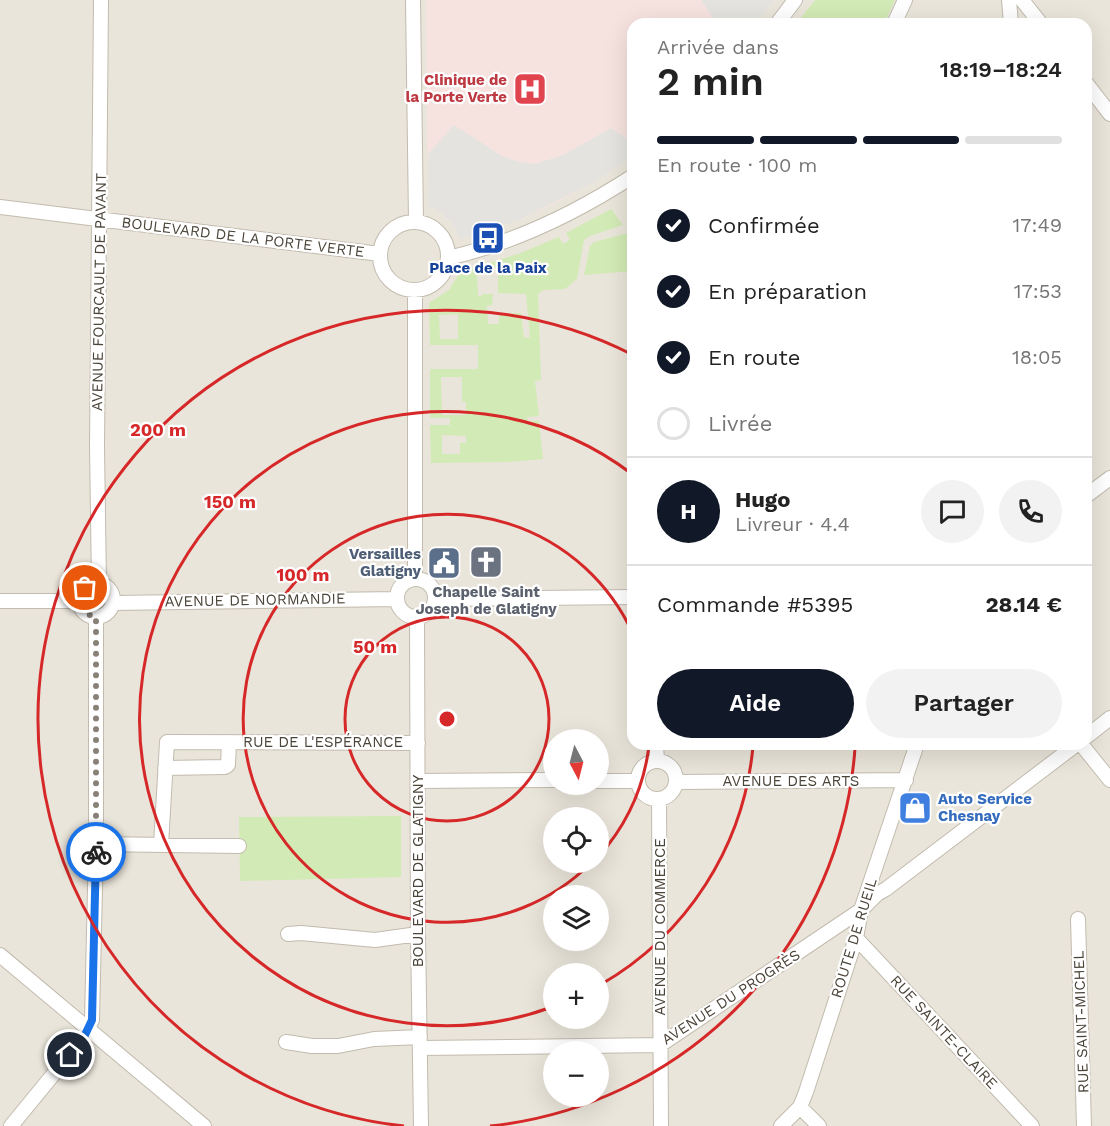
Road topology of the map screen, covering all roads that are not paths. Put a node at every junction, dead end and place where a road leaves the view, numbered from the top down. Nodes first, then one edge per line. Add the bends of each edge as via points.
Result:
1 (102, 0) edge
2 (413, 0) edge
3 (795, 0) edge
4 (905, 0) edge
5 (1009, 0) edge
6 (1022, 0) edge
7 (782, 18) edge
8 (897, 18) edge
9 (1010, 18) edge
10 (1036, 18) edge
11 (1092, 91) edge
12 (1110, 114) edge
13 (627, 180) edge
14 (0, 207) edge
15 (100, 220) junction
16 (416, 222) junction
17 (380, 254) junction
18 (448, 258) junction
19 (414, 290) junction
20 (1110, 478) edge
21 (1092, 492) edge
22 (415, 579) junction
23 (99, 584) junction
24 (627, 597) edge
25 (397, 599) junction
26 (435, 599) junction
27 (0, 601) edge
28 (79, 601) junction
29 (113, 603) junction
30 (417, 616) junction
31 (96, 617) junction
32 (1110, 718) edge
33 (1092, 732) edge
34 (229, 742) junction
35 (418, 742) junction
36 (656, 750) edge
37 (915, 750) edge
38 (1071, 750) edge
39 (1084, 750) edge
40 (657, 761) junction
41 (165, 768) junction
42 (543, 780) edge
43 (906, 780) junction
44 (1110, 780) edge
45 (418, 781) junction
46 (609, 781) edge
47 (638, 781) junction
48 (677, 782) junction
49 (659, 800) junction
50 (96, 844) junction
51 (161, 846) junction
52 (239, 846) dead end
53 (1078, 919) dead end
54 (857, 923) junction
55 (418, 933) junction
56 (288, 934) dead end
57 (0, 955) edge
58 (88, 1030) junction
59 (286, 1042) dead end
60 (420, 1043) junction
61 (660, 1045) junction
62 (800, 1107) junction
63 (11, 1126) edge
64 (204, 1126) edge
65 (421, 1126) edge
66 (661, 1126) edge
67 (781, 1126) edge
68 (819, 1126) edge
69 (1032, 1126) edge
70 (1084, 1126) edge

1 - 15 street, AVENUE FOURCAULT DE PAVANT
2 - 16 street
3 - 7 street
4 - 8 street
5 - 9 street
6 - 10 street
11 - 12 street
13 - 18 street via 536,228 493,246
14 - 15 street, BOULEVARD DE LA PORTE VERTE
15 - 17 street, BOULEVARD DE LA PORTE VERTE
15 - 23 street, AVENUE FOURCAULT DE PAVANT
16 - 17 street via 395,228 387,235
16 - 18 street via 435,229 447,247
17 - 19 street via 387,277 399,287
18 - 19 street via 440,278 429,287
19 - 22 street
20 - 21 street
22 - 25 street via 400,587
22 - 26 street via 422,579 431,587
23 - 28 street via 85,588
23 - 29 street via 108,588
24 - 26 street
25 - 29 street, AVENUE DE NORMANDIE
25 - 30 street via 405,614
26 - 30 street via 427,613
27 - 28 street
28 - 31 street via 82,610
29 - 31 street via 107,613
30 - 35 street, BOULEVARD DE GLATIGNY
31 - 50 street
32 - 33 street
34 - 35 street, RUE DE L'ESPÉRANCE
34 - 41 street, RUE DE L'ESPÉRANCE via 225,767
34 - 41 street, RUE DE L'ESPÉRANCE via 166,742
35 - 45 street, BOULEVARD DE GLATIGNY
36 - 40 street
37 - 43 street, ROUTE DE RUEIL
38 - 54 street, AVENUE DU PROGRÈS via 877,894
39 - 44 street
40 - 47 street via 641,769
40 - 48 street via 673,769
41 - 51 street, RUE DE L'ESPÉRANCE
42 - 45 street
43 - 48 street, AVENUE DES ARTS
43 - 54 street, ROUTE DE RUEIL
45 - 55 street, BOULEVARD DE GLATIGNY
46 - 47 street
47 - 49 street via 642,793
48 - 49 street via 673,792
49 - 61 street, AVENUE DU COMMERCE
50 - 51 street
50 - 58 street via 92,1009
51 - 52 street
53 - 70 street, RUE SAINT-MICHEL
54 - 61 street, AVENUE DU PROGRÈS
54 - 62 street, ROUTE DE RUEIL
54 - 69 street, RUE SAINTE-CLAIRE
55 - 56 street via 375,940
55 - 60 street, BOULEVARD DE GLATIGNY
57 - 58 street
58 - 63 street
58 - 64 street
59 - 60 street, AVENUE DU PROGRÈS via 312,1046 374,1039
60 - 61 street, AVENUE DU PROGRÈS
60 - 65 street, BOULEVARD DE GLATIGNY
61 - 66 street, AVENUE DU COMMERCE
62 - 67 street, ROUTE DE RUEIL
62 - 68 street

